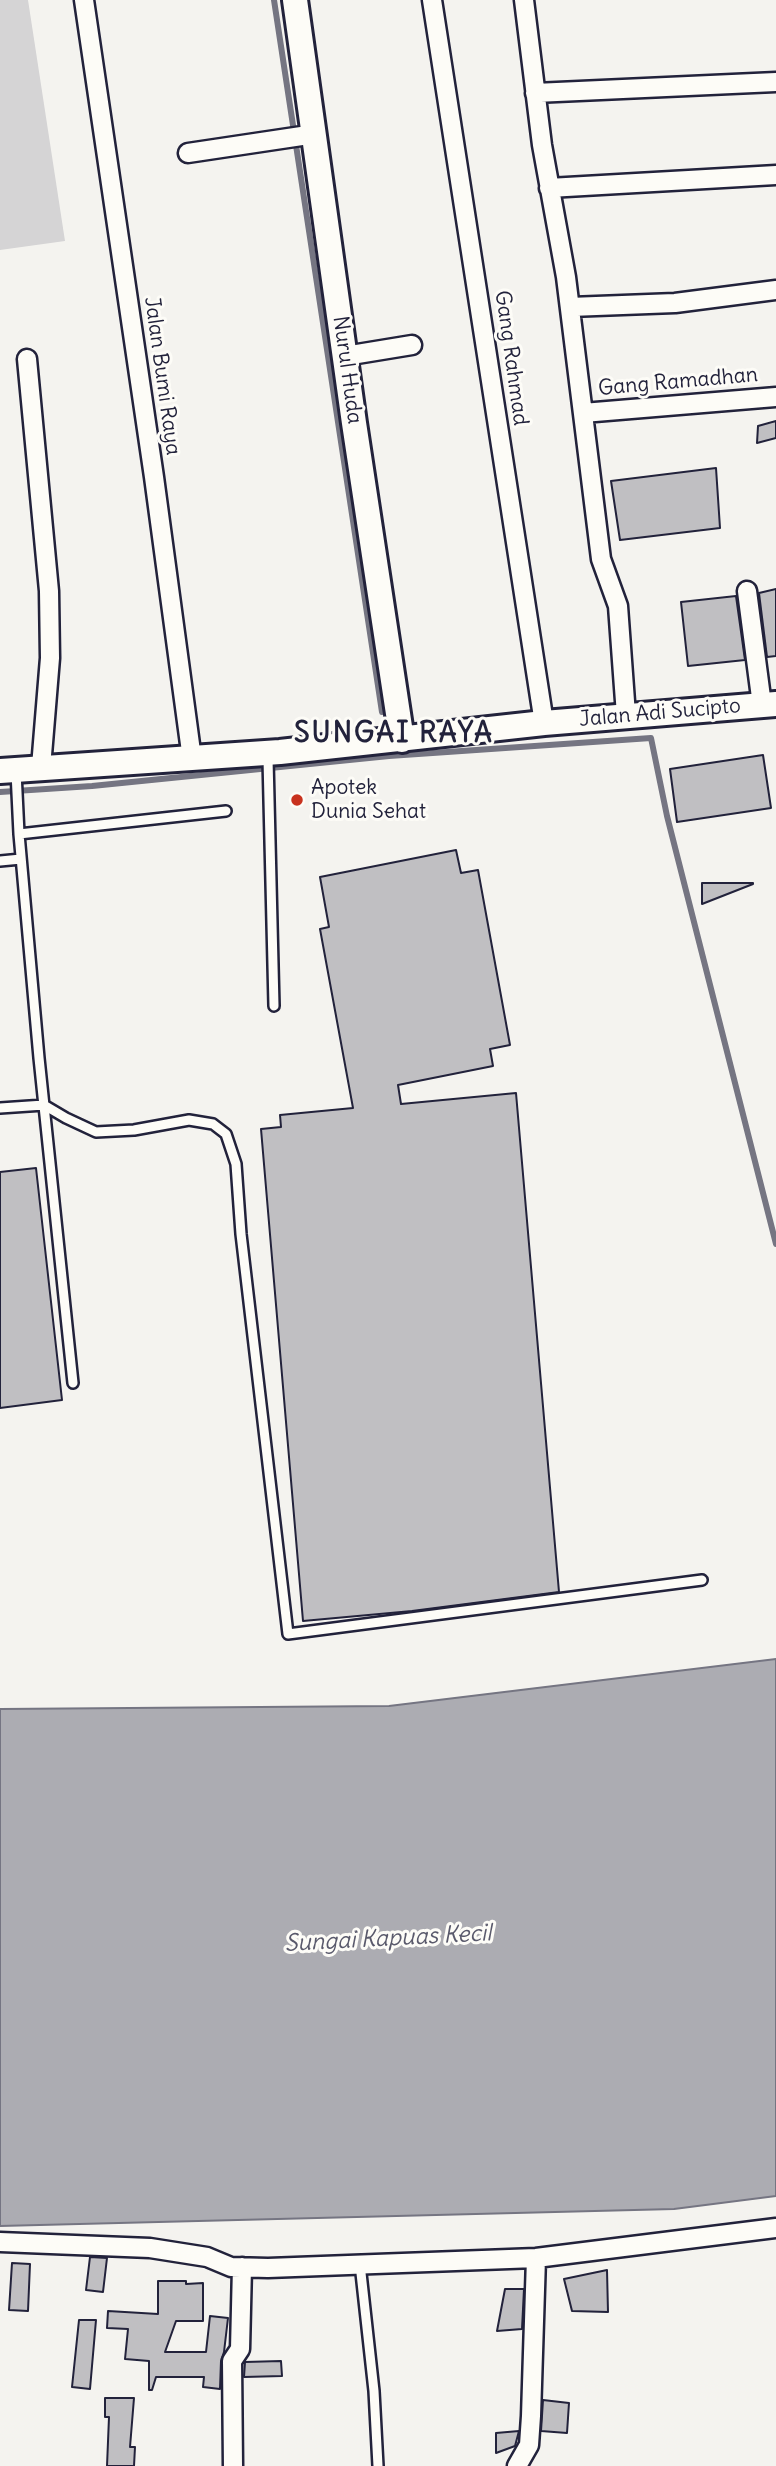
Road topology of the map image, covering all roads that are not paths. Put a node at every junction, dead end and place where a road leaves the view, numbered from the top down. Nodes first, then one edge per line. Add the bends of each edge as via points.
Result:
1 (84, 0) edge
2 (295, 0) edge
3 (432, 0) edge
4 (524, 0) edge
5 (776, 82) edge
6 (535, 93) junction
7 (314, 134) junction
8 (188, 153) dead end
9 (776, 175) edge
10 (549, 188) junction
11 (776, 290) edge
12 (570, 307) junction
13 (412, 345) dead end
14 (345, 356) junction
15 (27, 359) dead end
16 (776, 397) edge
17 (583, 413) junction
18 (747, 591) dead end
19 (769, 704) edge
20 (626, 715) junction
21 (544, 723) junction
22 (402, 740) junction
23 (192, 759) junction
24 (268, 759) dead end
25 (41, 767) junction
26 (11, 774) edge
27 (226, 811) dead end
28 (19, 834) junction
29 (21, 859) junction
30 (0, 861) edge
31 (274, 1006) dead end
32 (44, 1105) junction
33 (0, 1108) edge
34 (73, 1383) dead end
35 (702, 1580) dead end
36 (776, 2228) edge
37 (0, 2242) edge
38 (536, 2258) junction
39 (360, 2264) junction
40 (242, 2267) junction
41 (233, 2466) edge
42 (378, 2466) edge
43 (517, 2466) edge

1 - 23 street, Jalan Bumi Raya
2 - 7 main road, Nurul Huda
3 - 21 street, Gang Rahmad
4 - 6 street
5 - 6 street
6 - 10 street
7 - 8 street
7 - 14 main road, Nurul Huda
9 - 10 street
10 - 12 street
11 - 12 street via 675,303
12 - 17 street
13 - 14 street
14 - 22 main road, Nurul Huda
15 - 25 street via 49,591 50,659
16 - 17 street, Gang Ramadhan
17 - 20 street via 601,559 618,606
18 - 19 street
19 - 20 main road, Jalan Adi Sucipto
20 - 21 main road, Jalan Adi Sucipto
21 - 22 main road, Jalan Adi Sucipto
22 - 23 main road, Jalan Adi Sucipto
23 - 25 main road, Jalan Adi Sucipto
24 - 31 lane
25 - 26 main road, Jalan Adi Sucipto
26 - 28 lane via 18,799
27 - 28 lane
28 - 29 lane
29 - 30 lane
29 - 32 lane
32 - 33 lane
32 - 34 lane
32 - 35 lane via 96,1132 189,1120 213,1124 226,1134 236,1164 288,1634
36 - 38 street
37 - 40 street via 150,2248
38 - 39 street
38 - 43 street via 529,2445
39 - 40 street
39 - 42 lane
40 - 41 street via 240,2349 232,2361

